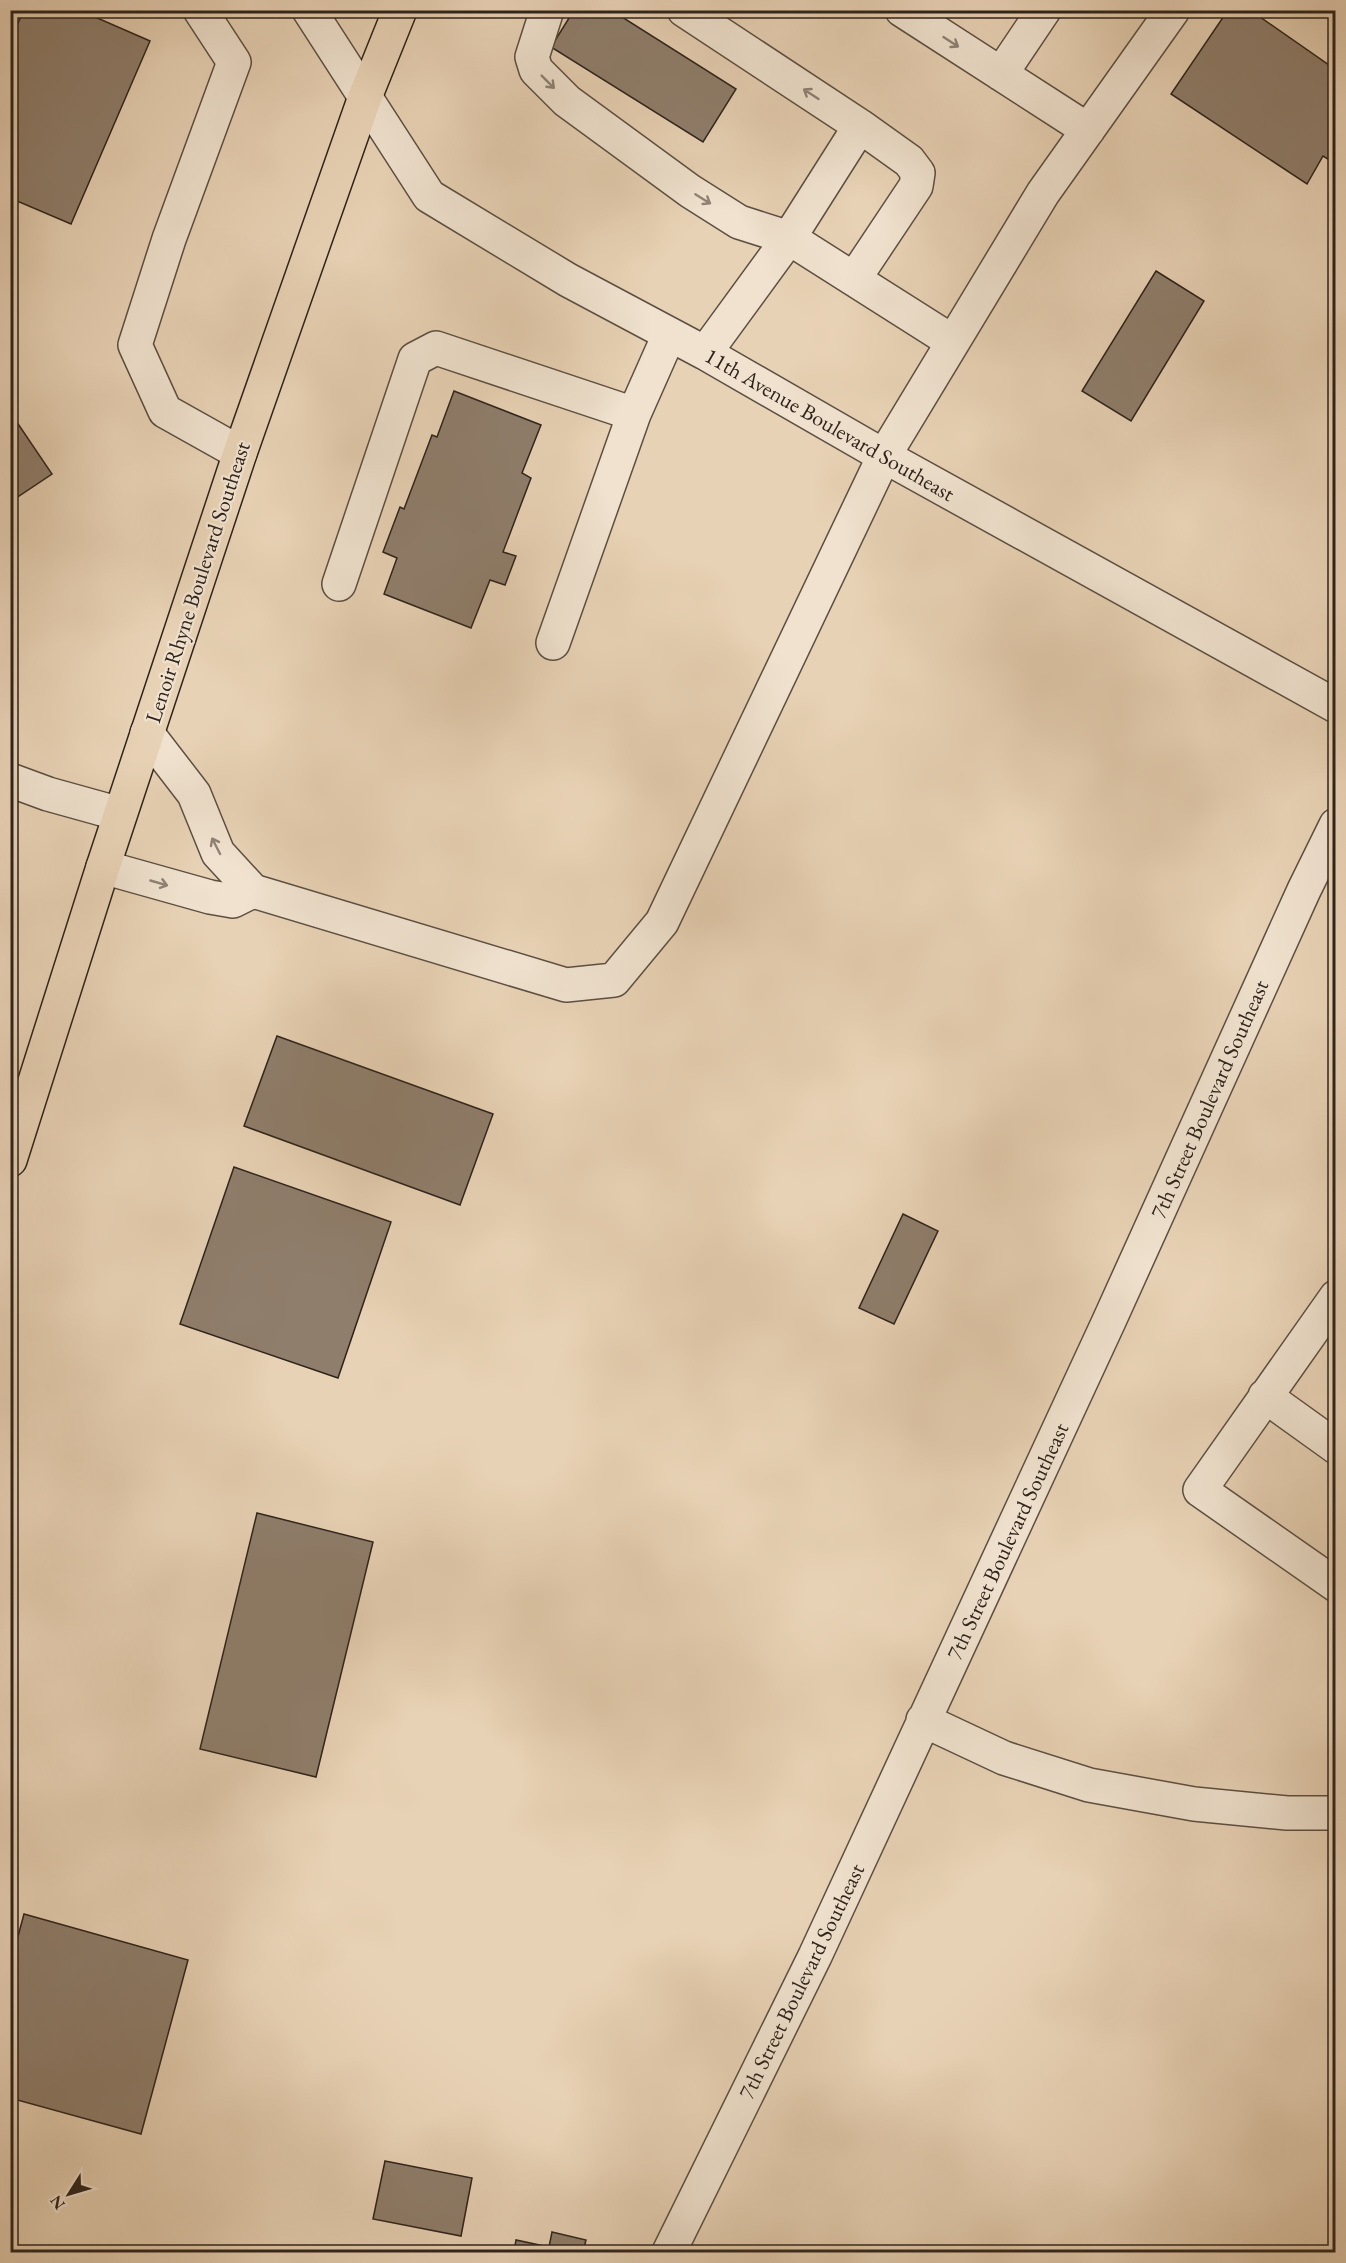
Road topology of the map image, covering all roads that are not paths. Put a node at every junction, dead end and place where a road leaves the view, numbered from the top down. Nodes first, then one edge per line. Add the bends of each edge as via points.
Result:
1 (200, 10) edge
2 (309, 10) edge
3 (400, 10) edge
4 (547, 10) edge
5 (684, 10) edge
6 (902, 10) edge
7 (1173, 10) edge
8 (1042, 11) edge
9 (1001, 74) junction
10 (365, 97) junction
11 (860, 126) junction
12 (1088, 130) junction
13 (789, 238) junction
14 (855, 279) junction
15 (669, 335) junction
16 (953, 342) junction
17 (705, 353) junction
18 (634, 414) junction
19 (240, 453) junction
20 (884, 456) junction
21 (339, 584) dead end
22 (554, 643) dead end
23 (1335, 706) edge
24 (147, 733) junction
25 (10, 780) edge
26 (120, 814) junction
27 (1335, 825) edge
28 (103, 867) junction
29 (253, 891) junction
30 (10, 1160) edge
31 (1335, 1297) edge
32 (1265, 1396) junction
33 (1335, 1447) edge
34 (1335, 1585) edge
35 (923, 1720) junction
36 (1335, 1813) edge
37 (669, 2253) edge

1 - 19 street via 234,62 135,345 165,411
2 - 10 street, 11th Avenue Boulevard Southeast
3 - 10 main road, Lenoir Rhyne Boulevard Southeast
4 -> 13 street via 532,57 536,70 567,101 690,192 739,222
11 -> 5 street
6 -> 9 street
7 - 12 street
8 - 9 street
9 - 12 street
10 - 15 street, 11th Avenue Boulevard Southeast via 429,196 568,280
10 - 19 main road, Lenoir Rhyne Boulevard Southeast
11 - 13 street
11 - 14 street via 909,161 918,173 916,186
12 - 16 street via 1043,193
13 - 14 street
13 - 17 street
14 - 16 street
15 - 17 street, 11th Avenue Boulevard Southeast
15 - 18 street
16 - 20 street
17 - 20 street, 11th Avenue Boulevard Southeast
18 - 21 street via 436,348 415,359
18 - 22 street
19 - 24 main road, Lenoir Rhyne Boulevard Southeast
20 - 23 street, 11th Avenue Boulevard Southeast
20 - 29 street via 662,922 614,980 566,985
24 - 26 main road, Lenoir Rhyne Boulevard Southeast
29 -> 24 street via 218,853 194,794
25 - 26 street
26 - 28 main road, Lenoir Rhyne Boulevard Southeast
27 - 35 street, 7th Street Boulevard Southeast
28 -> 29 street via 233,901
28 - 30 main road, Lenoir Rhyne Boulevard Southeast
31 - 32 street
32 - 33 street
32 - 34 street via 1200,1490
35 - 36 street via 1004,1758 1089,1785 1194,1804 1287,1813
35 - 37 street, 7th Street Boulevard Southeast via 815,1956

